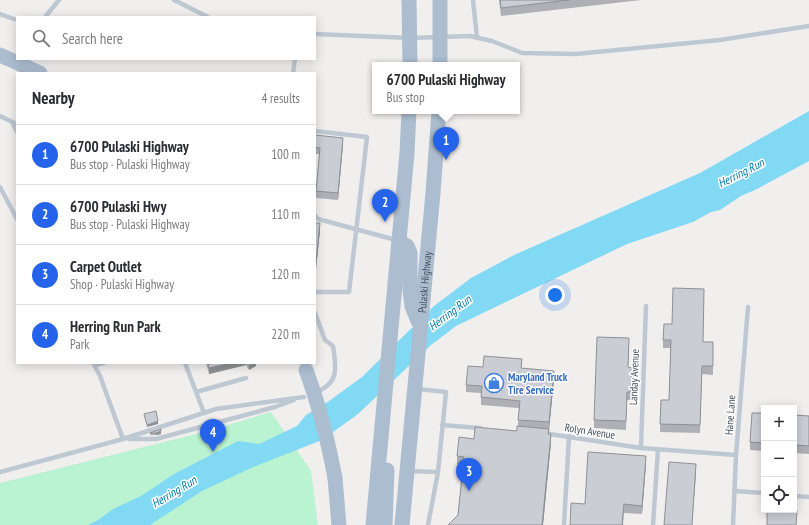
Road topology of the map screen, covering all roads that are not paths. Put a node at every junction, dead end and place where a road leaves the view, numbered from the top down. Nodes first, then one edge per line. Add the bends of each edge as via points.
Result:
1 (59, 0) edge
2 (174, 0) edge
3 (409, 0) edge
4 (440, 0) edge
5 (473, 0) edge
6 (0, 14) edge
7 (46, 16) edge
8 (206, 16) edge
9 (16, 20) edge
10 (809, 26) edge
11 (316, 34) edge
12 (410, 38) junction
13 (441, 38) junction
14 (477, 38) junction
15 (0, 55) edge
16 (295, 60) edge
17 (410, 62) edge
18 (440, 62) edge
19 (38, 72) edge
20 (294, 72) edge
21 (409, 114) edge
22 (438, 114) edge
23 (0, 116) edge
24 (11, 120) junction
25 (16, 123) edge
26 (16, 130) edge
27 (316, 132) edge
28 (0, 187) edge
29 (316, 216) edge
30 (16, 217) edge
31 (356, 229) junction
32 (399, 241) junction
33 (316, 292) edge
34 (646, 306) dead end
35 (748, 307) dead end
36 (316, 316) edge
37 (420, 327) junction
38 (94, 364) edge
39 (185, 364) edge
40 (305, 366) edge
41 (246, 378) dead end
42 (415, 381) junction
43 (196, 392) junction
44 (304, 397) junction
45 (204, 413) junction
46 (382, 421) junction
47 (442, 425) junction
48 (487, 428) edge
49 (539, 432) edge
50 (569, 436) junction
51 (123, 439) junction
52 (640, 448) junction
53 (658, 449) junction
54 (736, 455) junction
55 (407, 471) junction
56 (0, 472) edge
57 (438, 472) junction
58 (734, 491) junction
59 (761, 493) edge
60 (797, 496) edge
61 (809, 497) edge
62 (339, 525) edge
63 (374, 525) edge
64 (385, 525) edge
65 (402, 525) edge
66 (428, 525) edge
67 (564, 525) edge
68 (653, 525) edge
69 (733, 525) edge

1 - 7 lane
2 - 8 lane
3 - 12 main road
4 - 13 main road
5 - 14 lane
6 - 9 lane
10 - 14 lane via 720,40 576,54 522,53
11 - 12 lane
12 - 13 lane
12 - 17 main road
13 - 14 lane
13 - 18 main road
15 - 19 main road
16 - 20 lane
21 - 32 main road
22 - 37 main road, Pulaski Highway
23 - 24 lane
24 - 25 lane
24 - 26 lane
27 - 31 lane via 367,137
28 - 30 lane
29 - 31 lane
31 - 32 lane
31 - 33 lane via 349,292
32 - 37 main road via 407,246 410,253 412,306
32 - 46 main road
34 - 52 lane, Landay Avenue
35 - 54 lane, Hane Lane
36 - 44 lane via 325,340 333,346 335,375 323,389
37 - 42 main road, Pulaski Highway
38 - 51 lane
39 - 43 lane
40 - 62 main road, bridge via 323,421 335,478
41 - 43 lane
42 - 47 lane via 446,392
42 - 55 main road, Pulaski Highway
43 - 45 lane
44 - 45 lane via 216,408
44 - 51 lane via 156,439
45 - 51 lane
46 - 63 main road
46 - 64 main road via 388,472
47 - 48 lane
47 - 57 lane
49 - 50 lane, Rolyn Avenue
50 - 52 lane, Rolyn Avenue
50 - 67 lane
51 - 56 lane
52 - 53 lane, Rolyn Avenue
53 - 54 lane, Rolyn Avenue
53 - 68 lane
54 - 58 lane, Hane Lane
55 - 57 lane
55 - 65 main road, Pulaski Highway
57 - 66 lane
58 - 59 lane
58 - 69 lane, Hane Lane
60 - 61 lane

